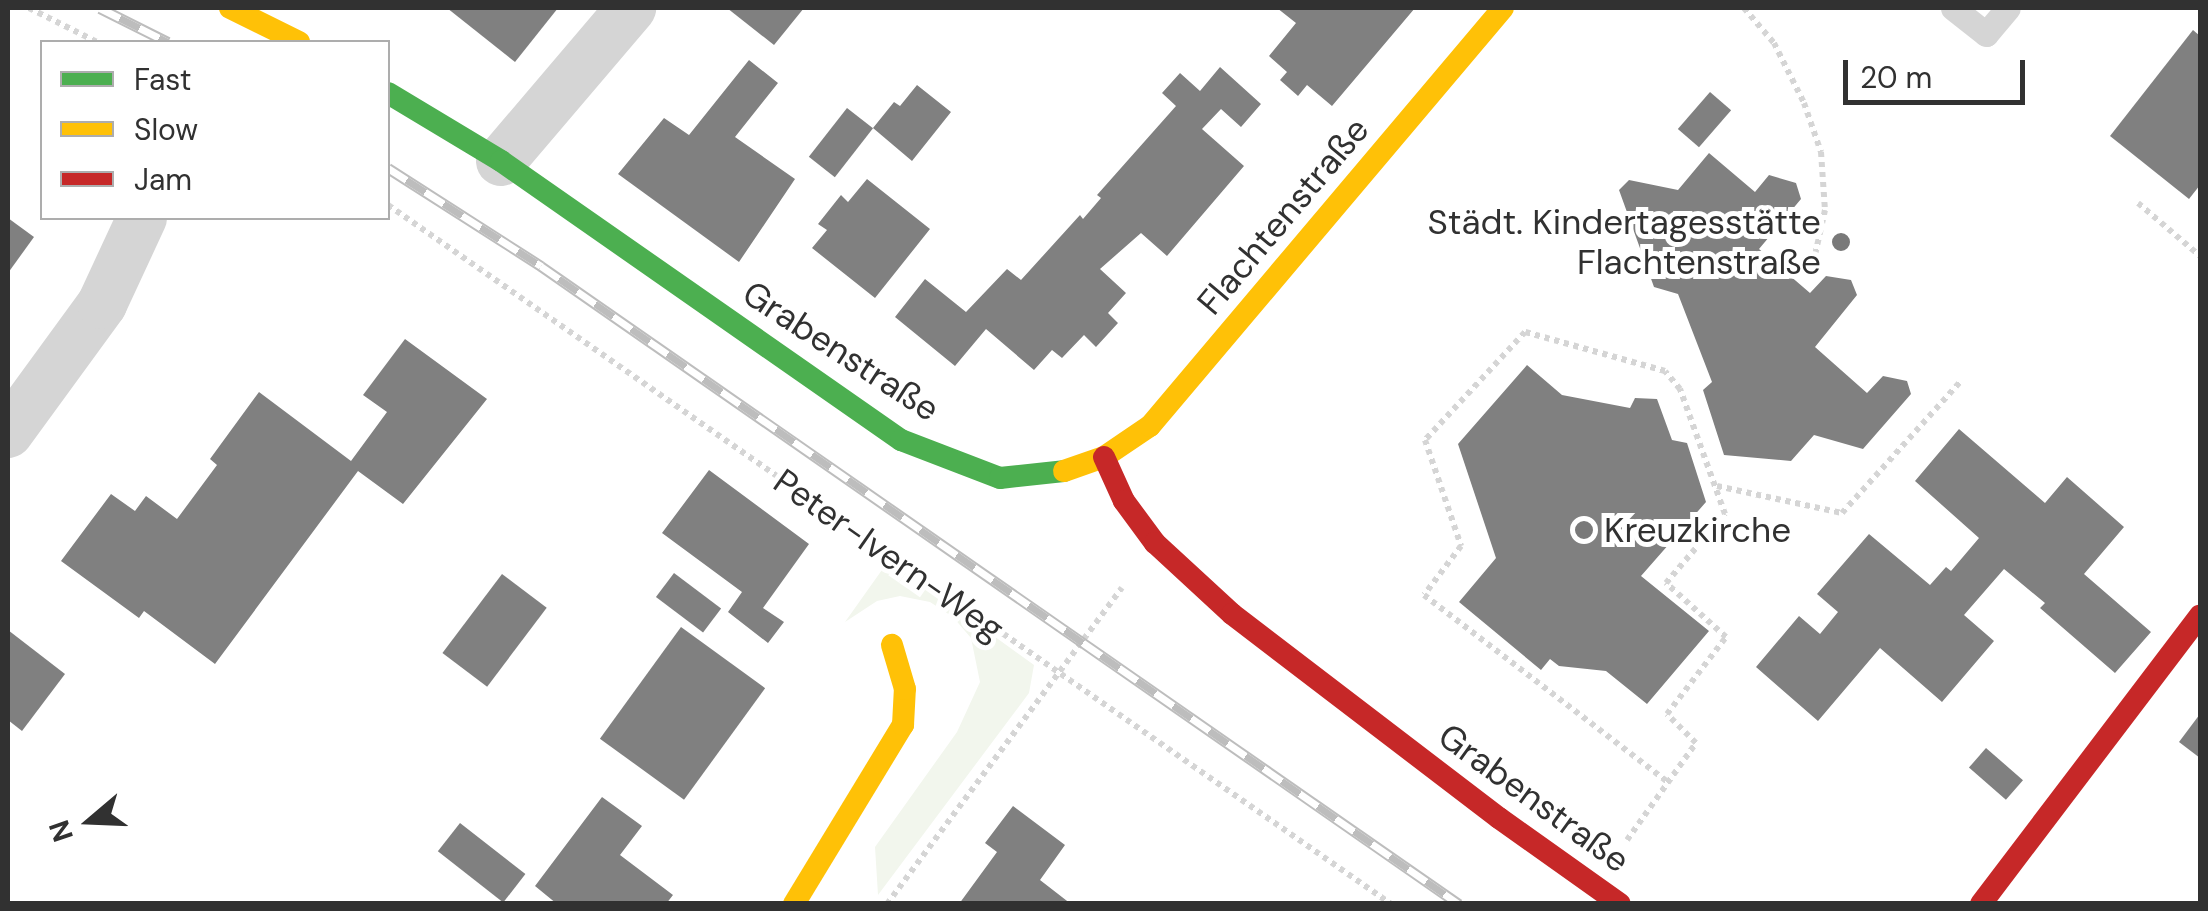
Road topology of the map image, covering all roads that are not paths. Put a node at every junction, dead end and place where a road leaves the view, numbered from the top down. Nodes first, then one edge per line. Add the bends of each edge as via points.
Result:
1 (230, 8) edge
2 (630, 8) edge
3 (1503, 8) edge
4 (1953, 8) edge
5 (2008, 8) edge
6 (295, 40) edge
7 (390, 93) edge
8 (500, 161) junction
9 (141, 220) edge
10 (8, 433) edge
11 (1104, 457) junction
12 (2200, 616) edge
13 (892, 645) dead end
14 (794, 904) edge
15 (1620, 904) edge
16 (1980, 904) edge

1 - 6 street
2 - 8 street
3 - 11 street, Flachtenstraße via 1150,426
4 - 5 lane via 1986,34
7 - 8 street, Grabenstraße
8 - 11 street, Grabenstraße via 901,440 1000,478 1048,476
9 - 10 street via 102,304
11 - 15 street, Grabenstraße via 1124,501 1155,543 1232,614
12 - 16 street
13 - 14 street via 905,689 902,724

